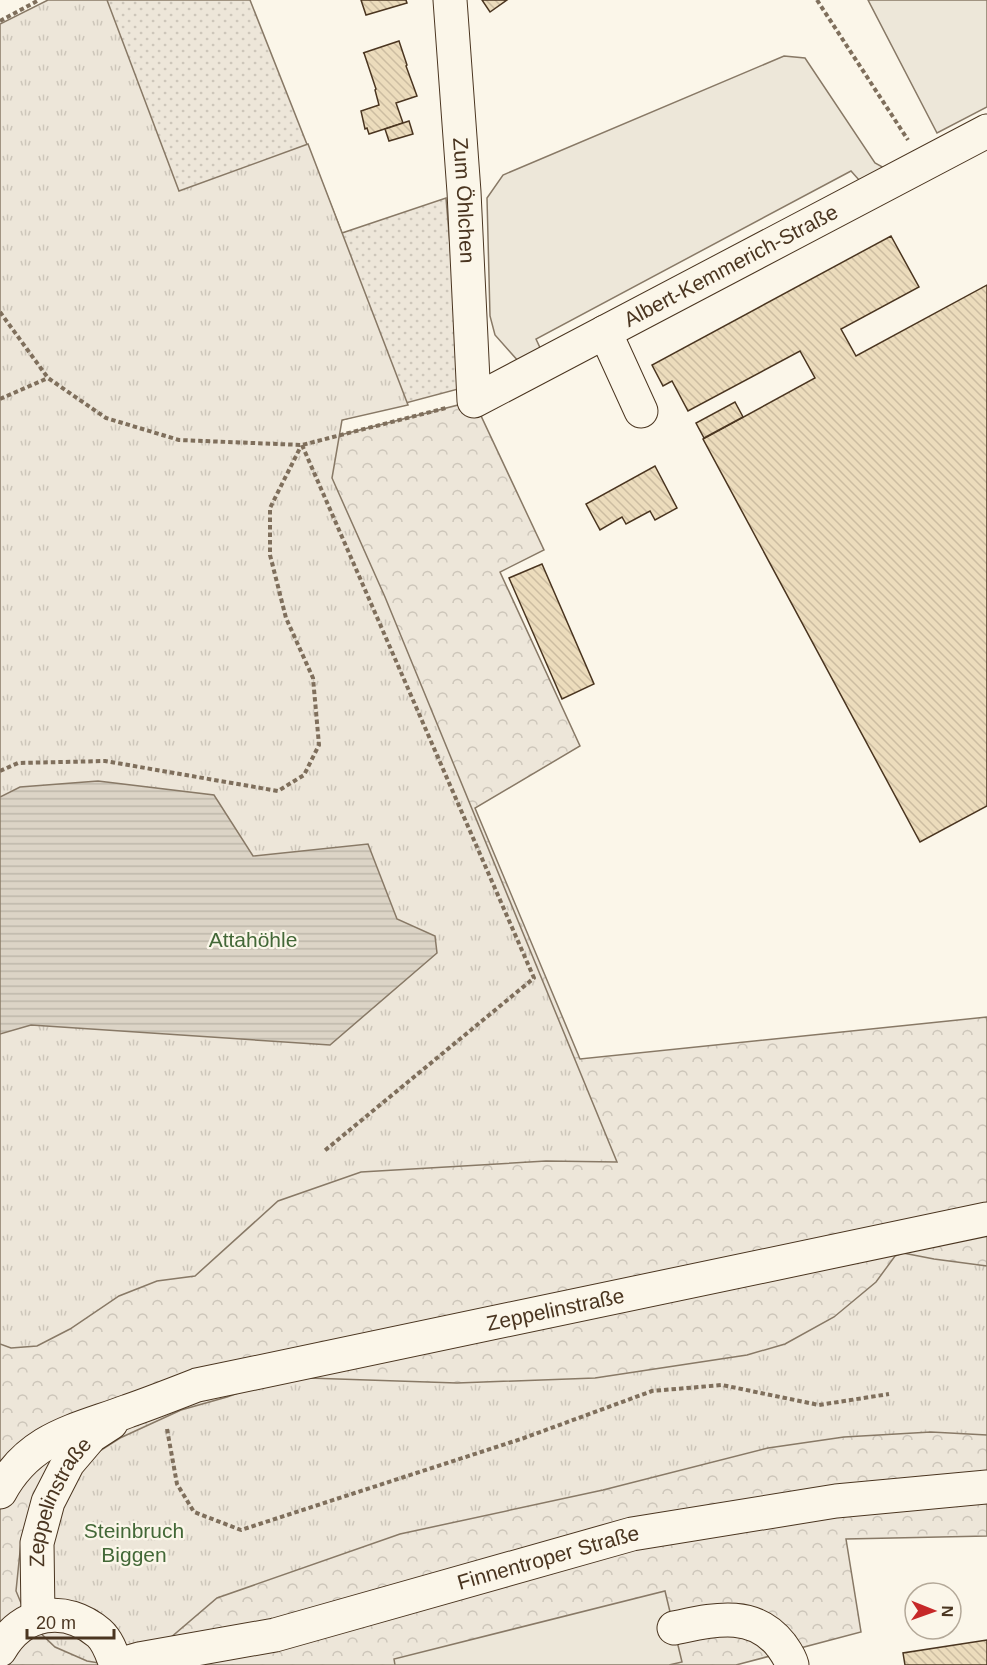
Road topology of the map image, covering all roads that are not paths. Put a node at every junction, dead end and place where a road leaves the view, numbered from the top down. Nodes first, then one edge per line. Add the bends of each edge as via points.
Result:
1 (450, 0) edge
2 (987, 131) edge
3 (605, 332) junction
4 (474, 401) joint
5 (641, 411) dead end
6 (987, 1219) edge
7 (127, 1412) junction
8 (987, 1487) edge
9 (0, 1491) edge
10 (38, 1617) junction
11 (674, 1628) dead end
12 (0, 1650) edge
13 (117, 1665) edge
14 (792, 1665) edge

1 - 4 main road, Zum Öhlchen
2 - 3 main road, Albert-Kemmerich-Straße
3 - 4 main road, Albert-Kemmerich-Straße
3 - 5 main road
6 - 7 main road, Zeppelinstraße via 197,1385
7 - 9 main road, Zeppelinstraße via 68,1431 45,1444 15,1468
7 - 10 main road, Zeppelinstraße via 91,1436 68,1463 48,1502 37,1543
8 - 13 main road, Finnentroper Straße via 836,1501 632,1534 275,1635
10 - 12 main road via 15,1630
10 - 13 main road via 75,1618 100,1633
11 - 14 main road via 716,1619 751,1622 774,1636

